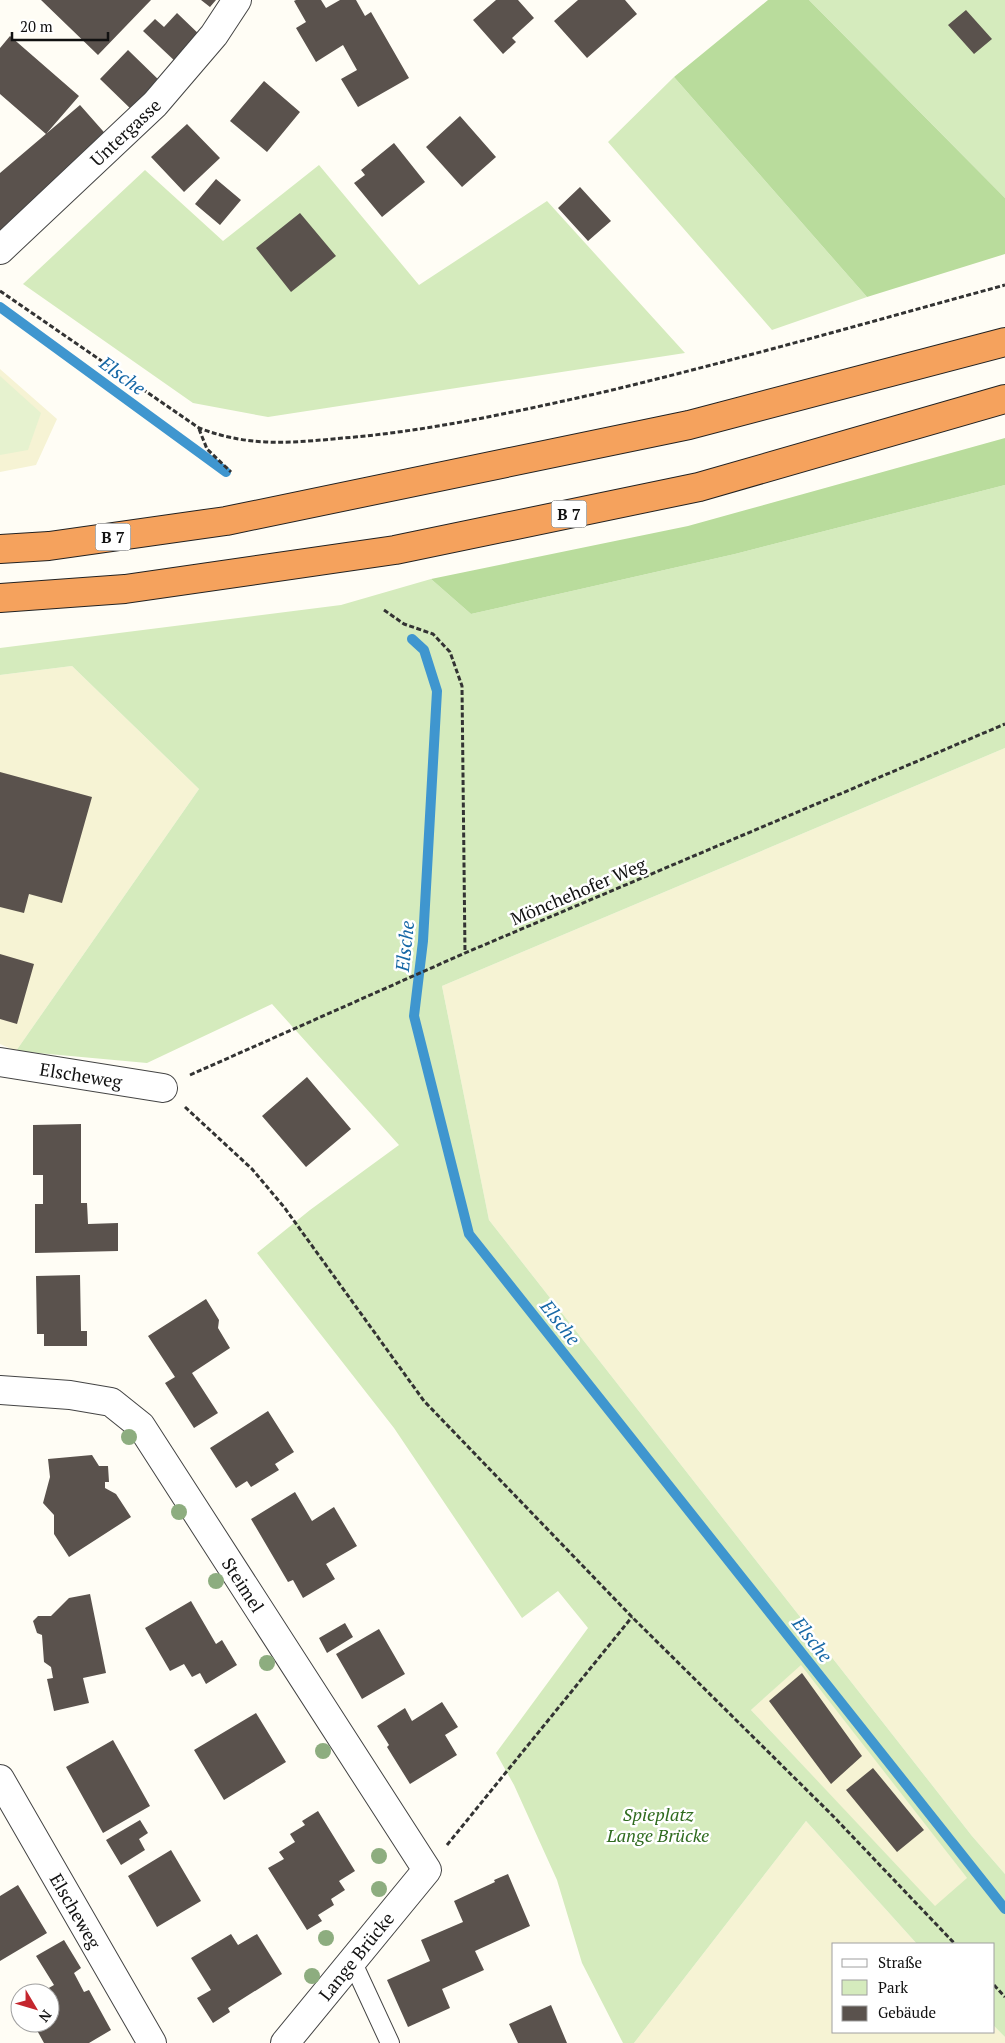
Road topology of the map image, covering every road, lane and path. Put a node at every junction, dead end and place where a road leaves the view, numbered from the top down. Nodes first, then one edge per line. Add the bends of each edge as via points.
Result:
1 (237, 0) edge
2 (0, 250) edge
3 (1005, 285) edge
4 (0, 291) edge
5 (1005, 342) edge
6 (1005, 399) edge
7 (199, 428) junction
8 (231, 472) dead end
9 (0, 549) edge
10 (0, 598) edge
11 (384, 610) dead end
12 (1005, 724) edge
13 (465, 953) junction
14 (0, 1062) edge
15 (164, 1088) junction
16 (0, 1390) edge
17 (632, 1617) junction
18 (0, 1779) edge
19 (426, 1870) junction
20 (954, 1943) edge
21 (352, 1961) junction
22 (995, 1986) edge
23 (1005, 1997) edge
24 (152, 2043) edge
25 (285, 2043) edge
26 (390, 2043) edge

1 - 2 street, Untergasse via 214,35 155,104
3 - 7 path via 677,374 513,413 402,432 273,444 226,438
4 - 7 path
5 - 9 highway, B 7 via 689,425 226,521 49,546
6 - 10 highway, B 7 via 699,487 395,550 125,589
7 - 8 path via 207,449
11 - 13 path via 404,624 432,634 450,652 462,686
12 - 13 path, Mönchehofer Weg
13 - 15 path, Mönchehofer Weg
14 - 15 street, Elscheweg
15 - 17 path via 232,1149 284,1207 424,1401
16 - 19 street, Steimel via 70,1394 112,1402 141,1426
17 - 19 path
17 - 20 path via 833,1816
18 - 24 street, Elscheweg
19 - 21 street, Lange Brücke
21 - 25 street, Lange Brücke
21 - 26 lane
22 - 23 path

